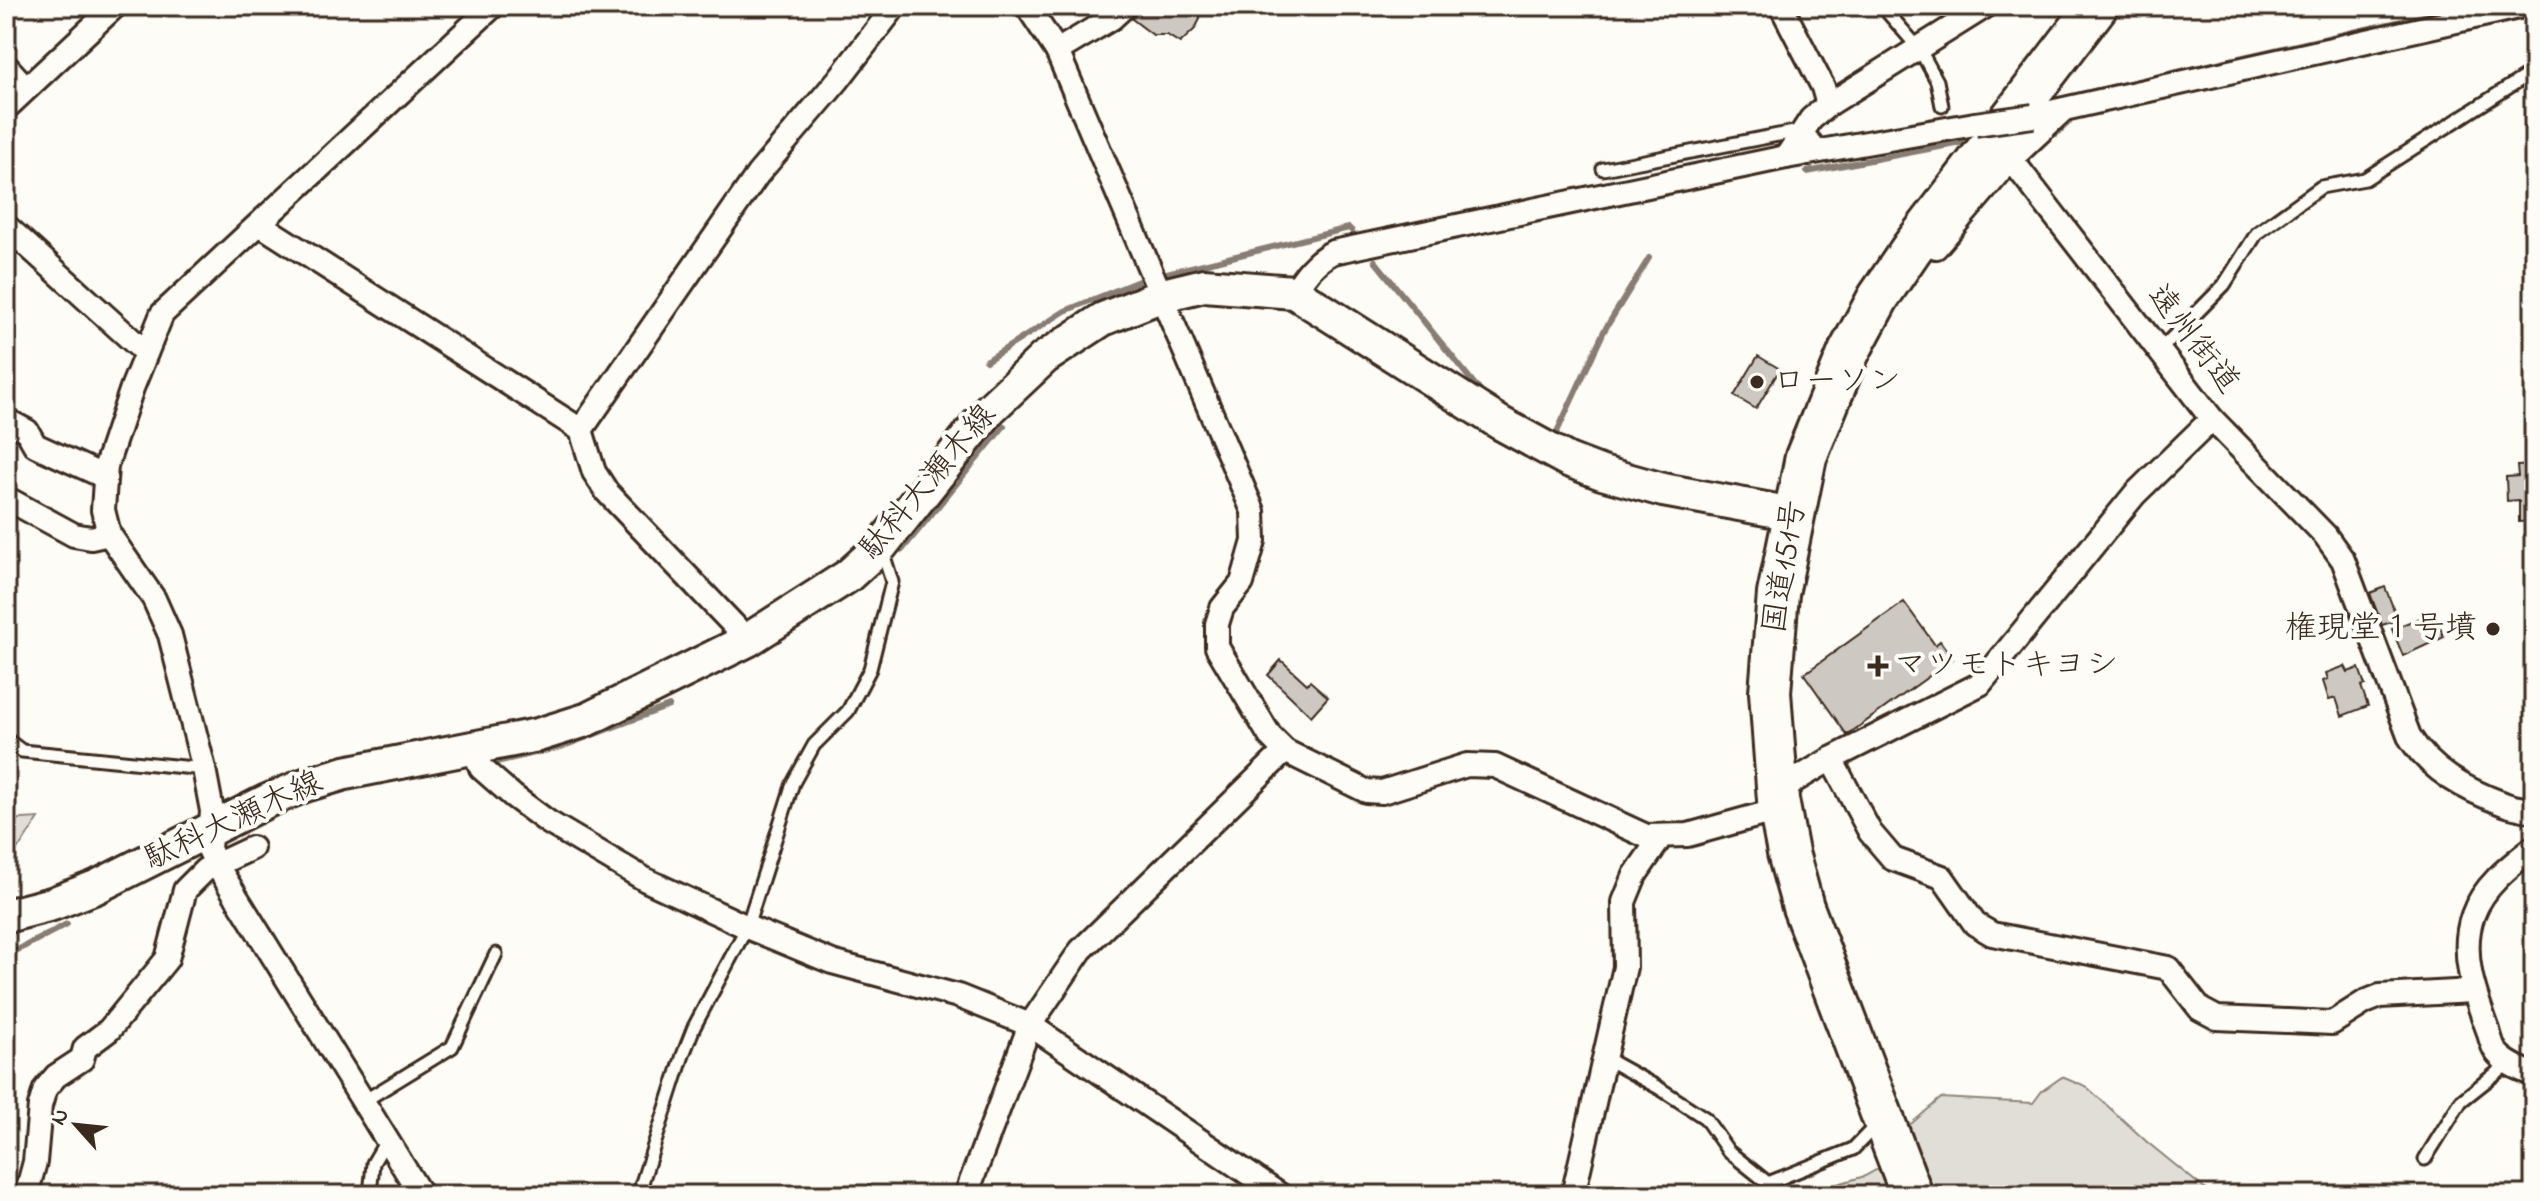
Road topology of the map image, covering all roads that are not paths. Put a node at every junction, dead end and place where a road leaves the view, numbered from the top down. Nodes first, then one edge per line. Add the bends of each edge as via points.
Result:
1 (115, 6) edge
2 (493, 6) edge
3 (895, 6) edge
4 (1027, 6) edge
5 (1125, 6) edge
6 (1781, 6) edge
7 (1882, 6) edge
8 (1986, 6) edge
9 (2097, 6) edge
10 (2523, 6) edge
11 (1920, 50) junction
12 (1057, 51) junction
13 (6, 66) edge
14 (2534, 71) edge
15 (26, 88) junction
16 (1828, 105) junction
17 (1942, 106) dead end
18 (6, 108) edge
19 (2062, 110) junction
20 (1809, 135) junction
21 (1786, 157) junction
22 (2011, 159) junction
23 (1603, 169) dead end
24 (261, 225) junction
25 (6, 226) edge
26 (1912, 248) junction
27 (1294, 292) junction
28 (1163, 295) junction
29 (2160, 350) junction
30 (146, 353) junction
31 (2212, 419) junction
32 (6, 420) edge
33 (581, 430) junction
34 (105, 477) junction
35 (6, 498) edge
36 (1793, 514) junction
37 (109, 534) junction
38 (881, 546) junction
39 (748, 640) junction
40 (6, 739) edge
41 (473, 748) junction
42 (1285, 751) junction
43 (1831, 759) junction
44 (204, 769) junction
45 (1778, 800) junction
46 (2534, 812) edge
47 (211, 830) junction
48 (1657, 837) junction
49 (2534, 847) edge
50 (252, 848) dead end
51 (216, 864) junction
52 (6, 916) edge
53 (747, 927) junction
54 (496, 954) dead end
55 (2473, 991) junction
56 (1030, 1025) junction
57 (1603, 1057) junction
58 (2510, 1062) junction
59 (2534, 1075) edge
60 (364, 1101) junction
61 (1885, 1124) junction
62 (386, 1141) junction
63 (2425, 1159) dead end
64 (26, 1195) edge
65 (370, 1195) edge
66 (421, 1195) edge
67 (638, 1195) edge
68 (966, 1195) edge
69 (1280, 1195) edge
70 (1573, 1195) edge
71 (1912, 1195) edge

1 - 15 street
2 - 24 street
3 - 33 street via 758,174
4 - 12 street
5 - 12 street
6 - 16 street
7 - 11 lane
8 - 11 street
9 - 26 highway, 国道151号
10 - 19 street
11 - 16 street
11 - 17 lane via 1937,81
12 - 28 street
13 - 15 street
14 - 29 lane via 2365,179 2321,187 2257,233 2224,285
15 - 18 street
16 - 20 street via 1811,119
19 - 21 street, bridge
19 - 22 street
20 - 21 street
20 - 23 lane
21 - 27 street via 1333,252 1305,274
22 - 26 street via 1930,254
22 - 29 street, 遠州街道
24 - 30 street via 162,314
24 - 33 street
25 - 30 street
26 - 36 highway, 国道151号 via 1878,298 1832,389 1806,457
27 - 28 main road, 駄科大瀬木線 via 1204,285
27 - 36 main road, 駄科大瀬木線 via 1500,423 1568,460 1663,490
28 - 38 main road, 駄科大瀬木線 via 1103,319 1044,358 990,409
28 - 42 street via 1253,511 1254,541 1242,583 1222,608 1217,647 1270,736
29 - 31 street, 遠州街道
30 - 34 street
31 - 43 street via 2135,494 1980,684
31 - 46 street, 遠州街道 via 2343,560 2409,736 2422,757 2441,773 2506,805
32 - 34 street via 27,431 35,445
33 - 39 street via 594,472 607,492
34 - 37 street via 103,510
35 - 37 street via 74,535
36 - 45 highway, 国道151号 via 1778,594 1770,692
37 - 44 street via 154,599 170,635
38 - 39 main road, 駄科大瀬木線 via 848,576
38 - 53 lane via 892,582 870,669 848,711 814,745 793,783
39 - 41 main road, 駄科大瀬木線 via 586,720
40 - 44 lane via 22,751
41 - 47 main road, 駄科大瀬木線 via 305,785
41 - 53 street via 481,768 548,822 646,880
42 - 48 street via 1366,791 1382,792 1467,765 1495,766
42 - 56 street via 1081,950
43 - 45 street via 1794,781
43 - 55 street via 1870,832 1893,859 1942,877 1975,924 1992,934 2168,968 2200,1009 2217,1018 2332,1023 2380,996
44 - 47 street
45 - 48 street via 1767,813 1688,835
45 - 61 highway, 国道151号 via 1803,907
47 - 51 street via 209,849
47 - 52 main road, 駄科大瀬木線 via 96,887
48 - 57 street via 1624,902 1625,967
49 - 55 street via 2507,867 2473,916 2468,944
50 - 51 street
51 - 60 street
51 - 64 street via 185,890 167,959 109,1030 85,1048 82,1059 45,1089
53 - 56 street via 832,962 958,996
53 - 67 lane via 694,1027
54 - 60 lane via 452,1047
55 - 58 street via 2496,1052
56 - 68 street
56 - 69 street
57 - 61 lane via 1705,1118 1728,1151 1768,1183 1853,1149
57 - 70 street
58 - 59 street
58 - 63 lane via 2461,1101
60 - 62 street
61 - 71 highway, 国道151号
62 - 65 lane via 373,1163
62 - 66 street

